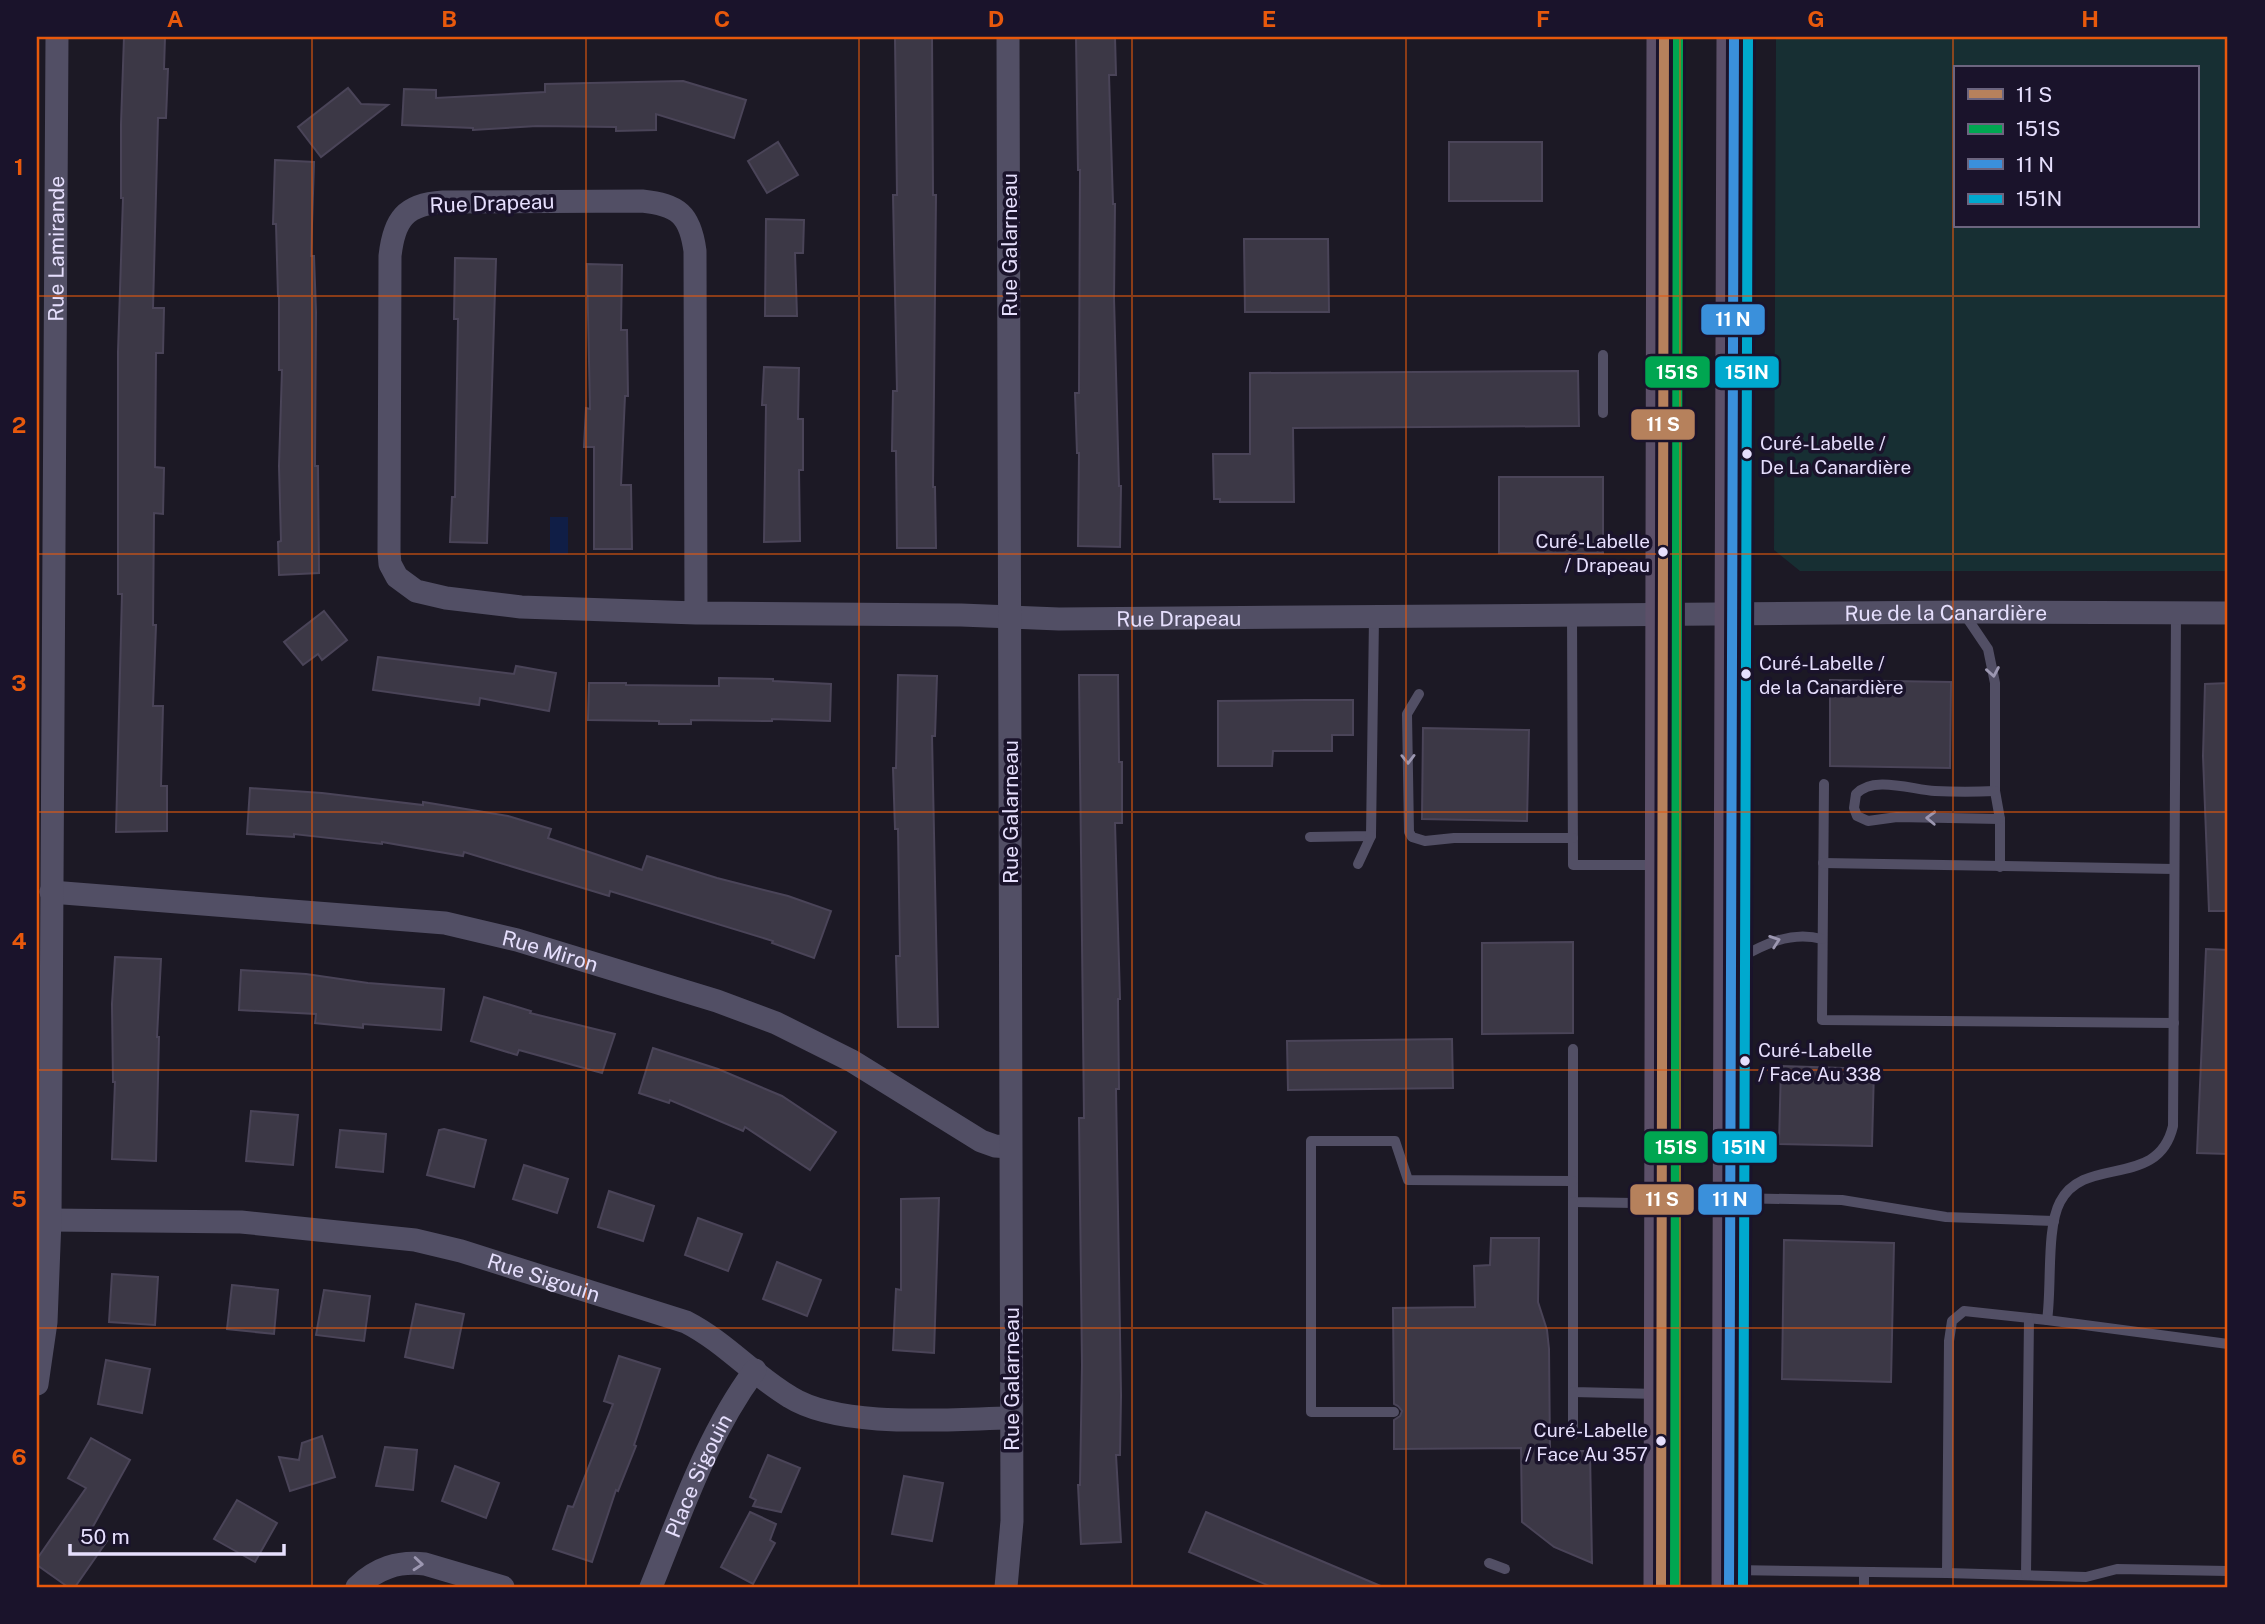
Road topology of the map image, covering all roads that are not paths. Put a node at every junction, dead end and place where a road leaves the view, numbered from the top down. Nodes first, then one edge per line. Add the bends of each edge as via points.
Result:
1 (57, 37) edge
2 (1008, 37) edge
3 (1664, 37) edge
4 (1734, 37) edge
5 (1602, 355) dead end
6 (1603, 413) dead end
7 (1963, 612) junction
8 (696, 613) junction
9 (1732, 613) junction
10 (2176, 613) junction
11 (2228, 613) edge
12 (1662, 615) junction
13 (1572, 616) junction
14 (1010, 617) junction
15 (1374, 617) junction
16 (1419, 694) dead end
17 (1824, 783) dead end
18 (1995, 790) junction
19 (2000, 819) junction
20 (1371, 836) junction
21 (1310, 837) dead end
22 (1573, 838) junction
23 (1823, 863) junction
24 (1358, 864) dead end
25 (1661, 865) junction
26 (2000, 867) junction
27 (2174, 869) junction
28 (51, 892) junction
29 (1822, 939) junction
30 (1731, 963) junction
31 (2174, 1023) junction
32 (1573, 1049) dead end
33 (1010, 1147) junction
34 (1573, 1181) junction
35 (1730, 1198) junction
36 (1662, 1201) junction
37 (1573, 1202) junction
38 (50, 1220) junction
39 (2054, 1220) junction
40 (2029, 1318) junction
41 (2047, 1320) junction
42 (2228, 1344) edge
43 (755, 1370) junction
44 (37, 1384) edge
45 (1573, 1392) junction
46 (1660, 1394) junction
47 (1394, 1412) dead end
48 (1010, 1418) junction
49 (1573, 1435) dead end
50 (1489, 1563) dead end
51 (1505, 1569) dead end
52 (2228, 1571) edge
53 (1864, 1572) junction
54 (1947, 1573) junction
55 (2026, 1575) junction
56 (1729, 1578) edge
57 (357, 1587) edge
58 (503, 1587) edge
59 (651, 1587) edge
60 (1006, 1587) edge
61 (1661, 1587) edge
62 (1864, 1587) edge

1 - 28 street, Rue Lamirande
2 - 14 street, Rue Galarneau
3 - 12 main road
4 - 9 main road
5 - 6 lane
7 - 9 street, Rue de la Canardière
7 - 10 street, Rue de la Canardière
7 -> 18 lane via 1983,640 1993,665
8 - 8 street, Rue Drapeau via 695,251 687,220 666,204 642,201 443,202 410,210 393,234 390,256 389,552 397,577 407,587 429,594 522,607
8 - 14 street, Rue Drapeau
9 - 12 street, Rue de la Canardière
9 - 30 main road
10 - 11 street, Rue de la Canardière
10 - 27 lane
12 - 13 street, Rue Drapeau
12 - 25 main road
13 - 15 street, Rue Drapeau
13 - 22 lane
14 - 15 street, Rue Drapeau
14 - 33 street, Rue Galarneau
15 - 20 lane
16 -> 22 lane via 1407,714 1412,837 1425,841
17 - 23 lane
18 - 19 lane
19 -> 18 lane via 1897,817 1868,821 1857,816 1854,808 1856,794 1867,786 1940,792
19 - 26 lane
20 - 21 lane
20 - 24 lane
22 - 25 lane via 1573,865
23 - 26 lane
23 - 29 lane
25 - 36 main road
26 - 27 lane
27 - 31 lane
28 - 33 street, Rue Miron via 397,918 492,933 718,1000 776,1023 852,1060 981,1141
28 - 38 street, Rue Lamirande
30 -> 29 lane via 1786,937
29 - 31 lane via 1822,1020
30 - 35 main road
31 - 39 lane via 2174,1120 2166,1145 2146,1163 2072,1187 2059,1203
32 - 34 lane
33 - 48 street, Rue Galarneau
34 - 37 lane
34 - 47 lane via 1408,1180 1395,1140 1311,1141 1311,1412
35 - 36 lane
35 - 39 lane via 1842,1200 1946,1217
35 - 56 main road
36 - 37 lane
36 - 46 main road
37 - 45 lane
38 - 43 street, Rue Sigouin via 241,1222 427,1242 686,1322
38 - 44 street, Rue Lamirande via 46,1322
39 - 41 lane
40 - 41 lane
40 - 54 lane via 1964,1311 1952,1321
40 - 55 lane
41 - 42 lane
43 - 48 street, Rue Sigouin via 792,1399 823,1411 894,1419
43 - 59 street, Place Sigouin via 710,1442
45 - 46 lane
45 - 49 lane
46 - 61 main road
48 - 60 street, Rue Galarneau via 1012,1537
50 - 51 lane
52 - 55 lane via 2117,1569 2086,1577
53 - 54 lane
53 - 56 lane
53 - 62 lane
54 - 55 lane
57 -> 58 street via 381,1569 412,1562

